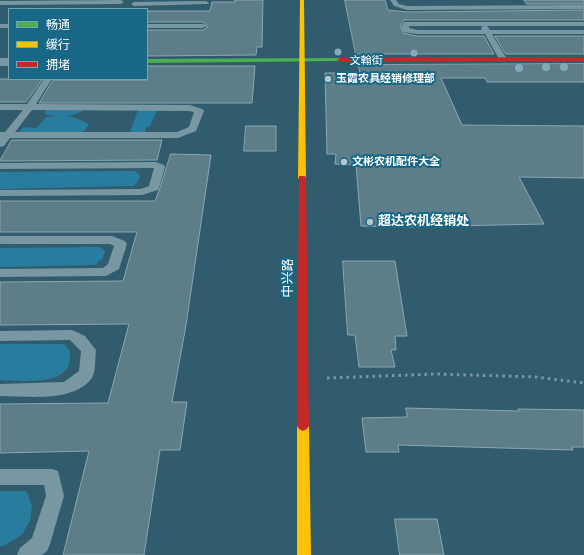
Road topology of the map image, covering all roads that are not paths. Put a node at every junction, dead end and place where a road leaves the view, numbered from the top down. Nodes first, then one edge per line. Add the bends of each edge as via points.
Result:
1 (302, 0) edge
2 (393, 0) edge
3 (121, 2) dead end
4 (0, 3) edge
5 (206, 3) dead end
6 (134, 4) edge
7 (469, 4) edge
8 (584, 7) edge
9 (482, 24) junction
10 (584, 24) edge
11 (148, 26) edge
12 (203, 26) dead end
13 (584, 32) edge
14 (488, 33) junction
15 (503, 59) junction
16 (584, 59) edge
17 (301, 61) junction
18 (148, 62) edge
19 (47, 80) edge
20 (0, 107) edge
21 (29, 107) junction
22 (3, 135) edge
23 (0, 144) edge
24 (0, 166) edge
25 (0, 192) edge
26 (0, 240) edge
27 (0, 273) edge
28 (0, 336) edge
29 (0, 390) edge
30 (0, 477) edge
31 (27, 555) edge
32 (304, 555) edge

1 - 17 main road, 中兴路
2 - 7 lane via 396,5 407,8
3 - 4 lane
5 - 6 lane
7 - 8 lane
7 - 9 lane
9 - 10 lane
9 - 14 lane
9 - 14 lane via 405,26 406,30 417,32
11 - 12 lane
13 - 14 lane
14 - 15 lane
15 - 16 main road, 文翰街
15 - 17 main road, 文翰街
17 - 18 main road, 文翰街
17 - 32 main road, 中兴路
19 - 21 lane
20 - 21 lane
21 - 22 lane
21 - 22 lane via 190,108 200,111 193,129 178,135
22 - 23 lane
24 - 25 lane via 160,167 154,188 142,192
26 - 27 lane via 112,240 121,244 114,266 106,272
28 - 29 lane via 72,335 89,350 86,374 67,388
30 - 31 lane via 52,476 55,496 40,544

